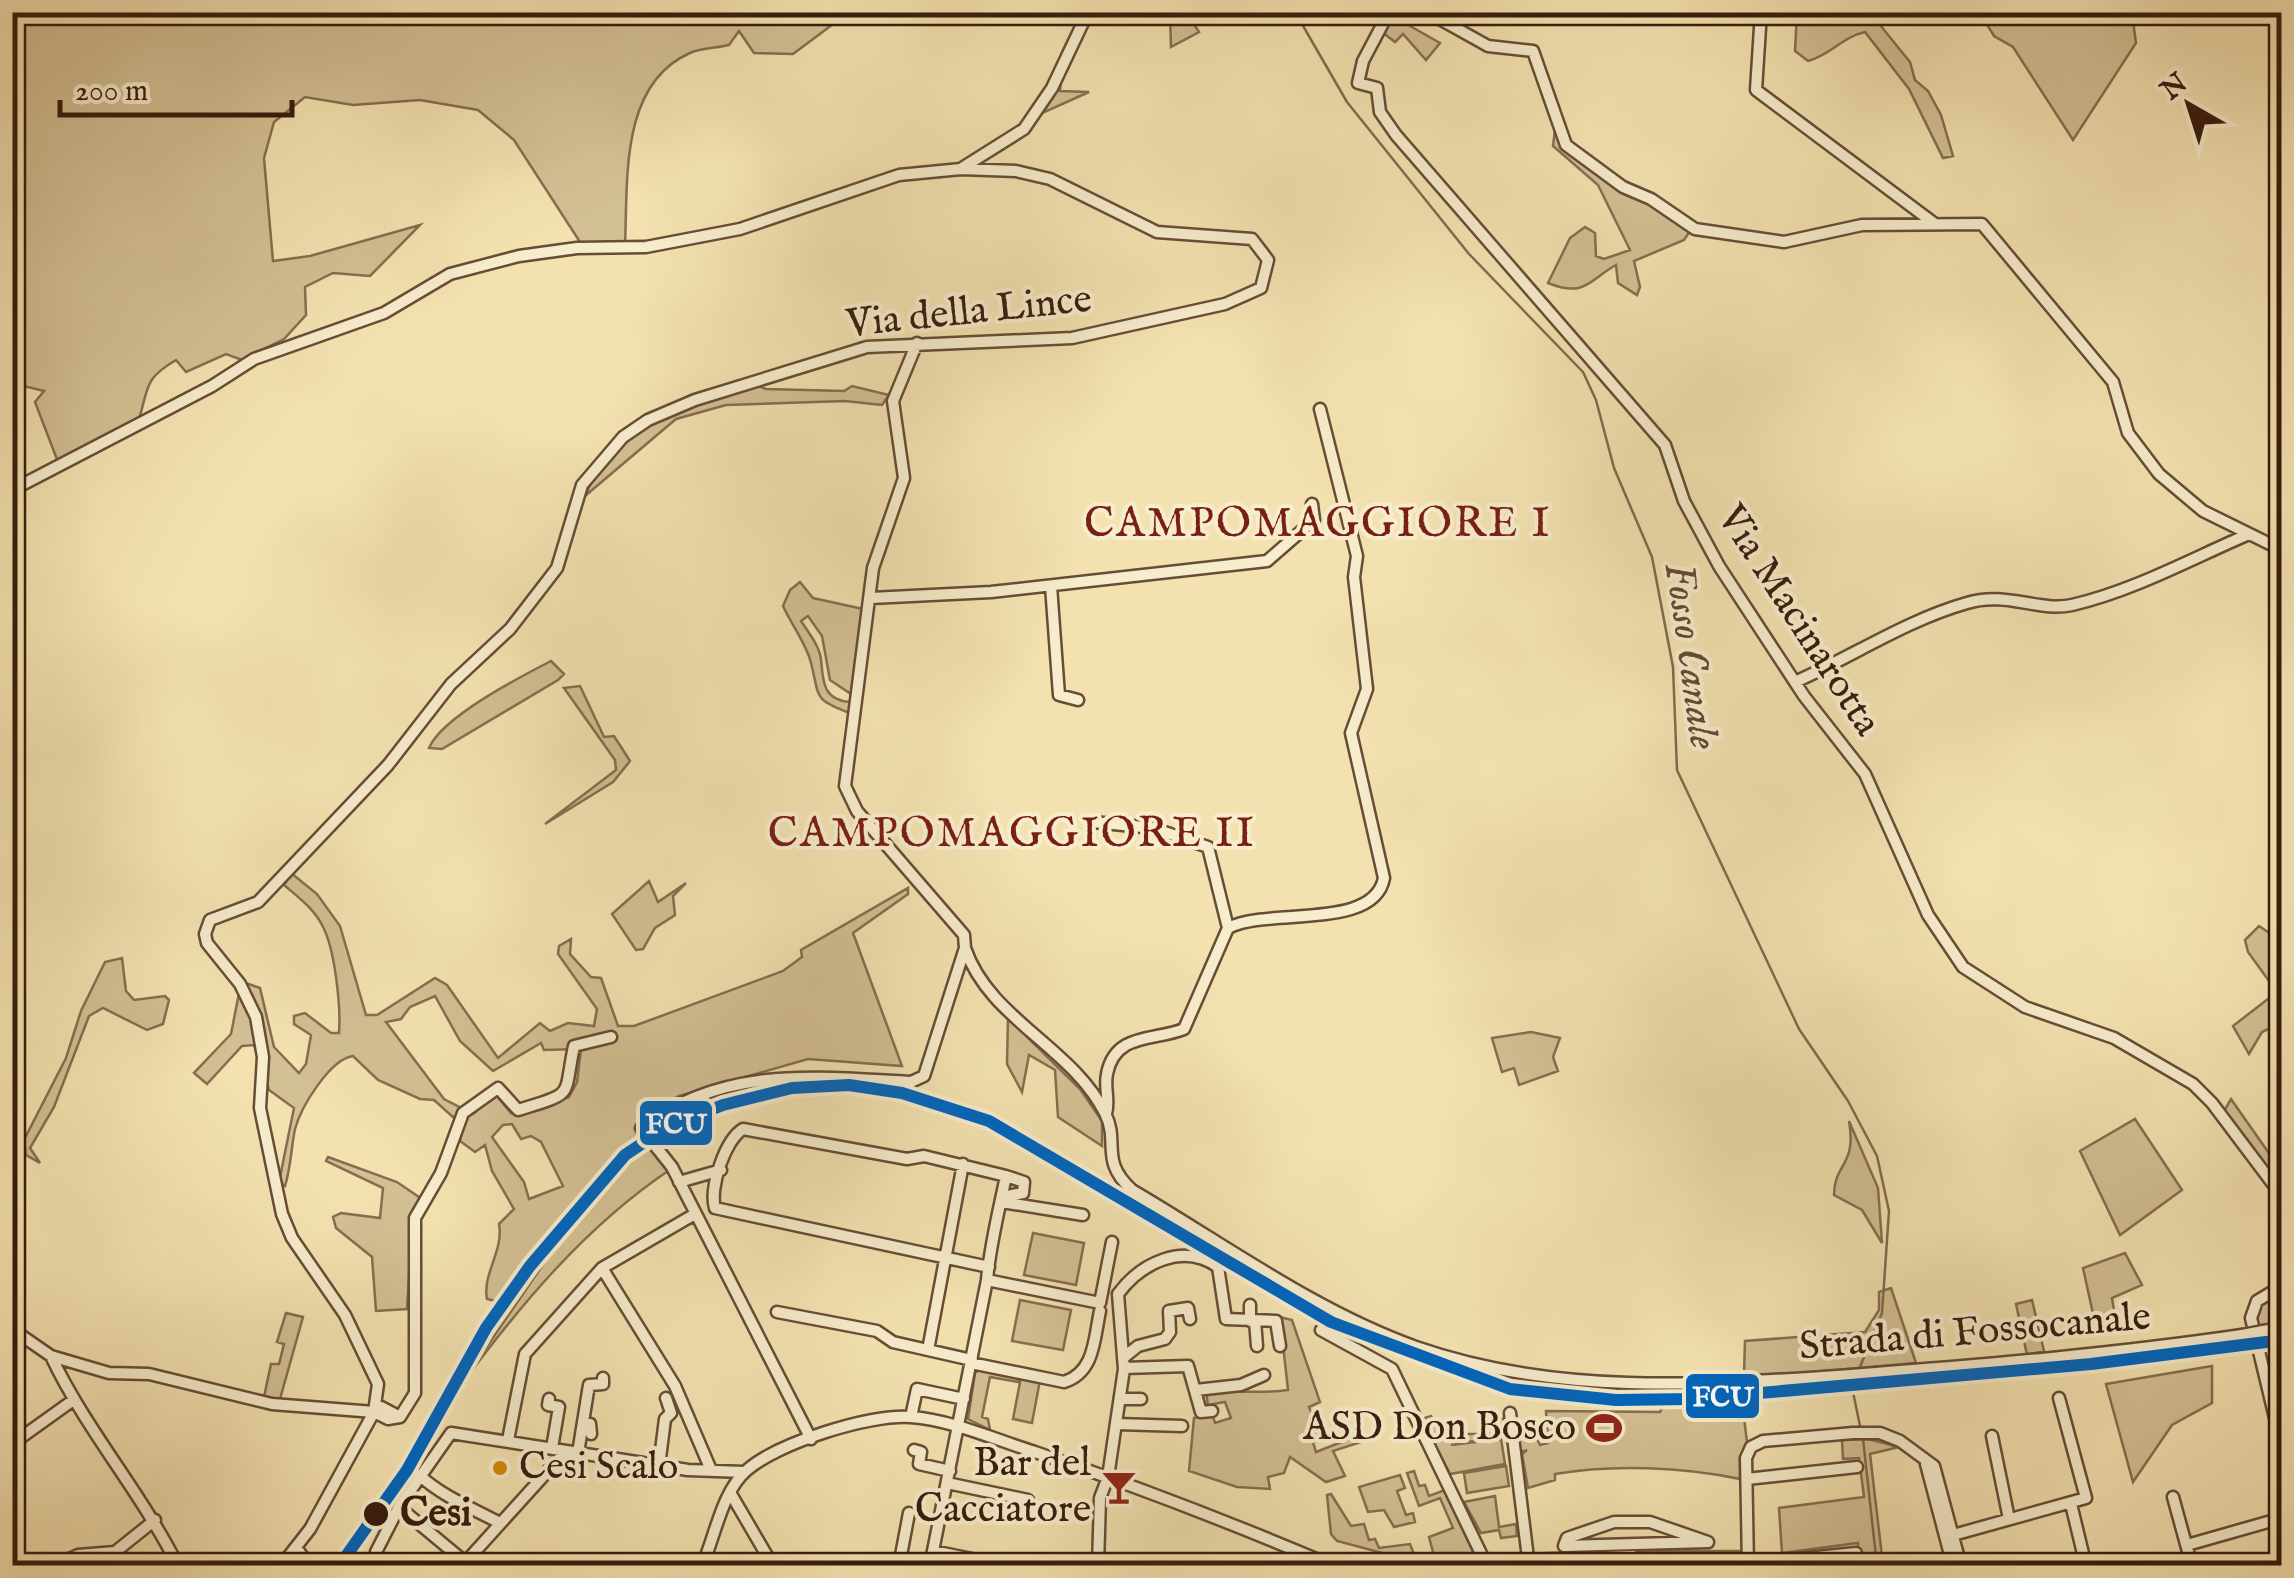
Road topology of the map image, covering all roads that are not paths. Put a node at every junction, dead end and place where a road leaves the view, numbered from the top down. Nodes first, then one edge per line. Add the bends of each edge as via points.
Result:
1 (1088, 12) edge
2 (1388, 12) edge
3 (1428, 12) edge
4 (1454, 12) edge
5 (1761, 12) edge
6 (1446, 23) junction
7 (961, 169) junction
8 (1936, 224) junction
9 (916, 343) junction
10 (1320, 409) dead end
11 (12, 490) edge
12 (1312, 504) dead end
13 (2249, 534) junction
14 (2282, 550) edge
15 (1050, 586) junction
16 (871, 598) junction
17 (1795, 682) junction
18 (1078, 700) dead end
19 (1093, 822) dead end
20 (1228, 928) junction
21 (964, 948) junction
22 (612, 1038) dead end
23 (1106, 1114) junction
24 (963, 1164) junction
25 (721, 1170) junction
26 (1006, 1176) junction
27 (680, 1182) junction
28 (2282, 1196) edge
29 (1002, 1200) junction
30 (695, 1214) junction
31 (1082, 1215) dead end
32 (1112, 1242) dead end
33 (946, 1258) junction
34 (988, 1267) junction
35 (602, 1268) junction
36 (988, 1280) junction
37 (2282, 1286) edge
38 (1250, 1306) dead end
39 (777, 1312) dead end
40 (1100, 1312) dead end
41 (1190, 1319) dead end
42 (1253, 1321) junction
43 (12, 1328) edge
44 (2282, 1328) edge
45 (1321, 1330) dead end
46 (1257, 1346) dead end
47 (1280, 1346) dead end
48 (928, 1350) junction
49 (51, 1356) junction
50 (971, 1361) junction
51 (1124, 1366) junction
52 (1179, 1370) dead end
53 (1264, 1374) dead end
54 (603, 1378) dead end
55 (1196, 1390) junction
56 (666, 1398) dead end
57 (1122, 1398) junction
58 (2059, 1398) dead end
59 (549, 1399) dead end
60 (964, 1399) junction
61 (1141, 1399) dead end
62 (72, 1401) junction
63 (1212, 1411) dead end
64 (374, 1412) junction
65 (1510, 1412) dead end
66 (911, 1417) junction
67 (583, 1423) junction
68 (1118, 1424) junction
69 (1182, 1426) dead end
70 (958, 1428) junction
71 (591, 1434) dead end
72 (1992, 1436) dead end
73 (811, 1439) junction
74 (508, 1440) junction
75 (12, 1444) edge
76 (2282, 1447) edge
77 (552, 1448) junction
78 (914, 1450) dead end
79 (566, 1451) junction
80 (578, 1453) junction
81 (659, 1466) junction
82 (1856, 1467) dead end
83 (711, 1470) junction
84 (724, 1470) junction
85 (744, 1472) junction
86 (419, 1475) junction
87 (1108, 1476) junction
88 (948, 1477) junction
89 (1747, 1478) junction
90 (733, 1489) junction
91 (2173, 1497) dead end
92 (1028, 1500) dead end
93 (422, 1504) dead end
94 (2072, 1504) junction
95 (399, 1506) junction
96 (909, 1513) dead end
97 (414, 1516) junction
98 (2282, 1518) edge
99 (2010, 1519) junction
100 (155, 1520) junction
101 (500, 1523) junction
102 (1950, 1536) junction
103 (2187, 1545) junction
104 (296, 1547) junction
105 (933, 1551) junction
106 (376, 1552) dead end
107 (1856, 1553) dead end
108 (1633, 1556) edge
109 (1528, 1563) edge
110 (464, 1564) edge
111 (1748, 1565) edge
112 (54, 1566) edge
113 (178, 1566) edge
114 (281, 1566) edge
115 (309, 1566) edge
116 (702, 1566) edge
117 (773, 1566) edge
118 (899, 1566) edge
119 (930, 1566) edge
120 (1006, 1566) edge
121 (1098, 1566) edge
122 (1333, 1566) edge
123 (1488, 1566) edge
124 (1953, 1566) edge
125 (1961, 1566) edge
126 (2086, 1566) edge
127 (2192, 1566) edge

1 - 7 street via 1024,129
2 - 17 street, Via Macinarotta via 1358,83 1377,88 1380,112 1396,135 1665,445 1701,534
3 - 6 street
4 - 6 street
5 - 8 street via 1756,90
6 - 8 street via 1488,46 1533,50 1566,145 1694,229 1784,242 1862,225
7 - 9 street, Via della Lince via 1050,179 1156,232 1242,235 1259,245 1270,268 1261,288 1246,297 1072,338
7 - 11 street, Via della Lince via 899,175 740,229 646,247 518,256 450,274 384,313 254,358
8 - 13 street via 1982,224 2113,382 2128,433 2159,474 2204,511
9 - 16 street via 893,401 904,478 873,568
9 - 64 street, Via della Lince via 867,347 782,371 694,400 623,437 582,485 557,568 510,629 451,684 388,765 258,902 216,915 206,927 207,943 240,984 256,1018 263,1057 260,1108 282,1214 370,1366 378,1384
10 - 20 street via 1357,556 1366,698 1350,733 1384,878 1368,905 1250,918
12 - 15 street via 1314,520 1267,561
13 - 14 street
13 - 17 street via 2069,606 1999,596 1968,602 1912,622
15 - 16 street
15 - 18 street via 1059,695
16 - 21 street via 845,786 857,811 956,922
17 - 28 street, Via Macinarotta via 1865,774 1928,915 1963,968 2025,1008 2114,1038 2193,1084
19 - 20 street via 1154,828 1208,846
20 - 23 street via 1184,1029 1139,1037 1119,1051 1107,1073
21 - 23 street via 973,973
21 - 27 street via 924,1076 911,1082 777,1076 688,1099 641,1128
22 - 64 street via 574,1046 564,1093 518,1110 498,1088 463,1113 415,1218 417,1379 411,1402 400,1417
23 - 44 street, Strada di Fossocanale, bridge via 1110,1159 1121,1180 1355,1322 1434,1352 1541,1376 1732,1384 2112,1354
24 - 25 street via 742,1129
24 - 26 street
24 - 33 street
25 - 27 street
25 - 33 street via 715,1208
26 - 29 street
26 - 29 street via 1025,1187
27 - 30 street
29 - 31 street
29 - 34 street
30 - 35 street
30 - 73 street
32 - 36 street via 1100,1303
33 - 34 street
33 - 48 street
34 - 36 street
35 - 74 street via 525,1354
35 - 83 street via 675,1386
36 - 50 street
37 - 76 street via 2257,1301 2252,1318
38 - 42 street
39 - 48 street via 877,1330
40 - 50 street via 1089,1364 1064,1382
41 - 51 street via 1188,1308 1168,1311 1165,1339 1134,1348
42 - 46 street
42 - 47 street via 1276,1321
42 - 51 street via 1226,1319 1218,1267 1204,1257 1168,1258 1130,1277 1118,1294
43 - 49 street
45 - 123 street via 1392,1369
48 - 50 street
49 - 62 street
49 - 64 street via 228,1397
50 - 60 street
51 - 52 street
51 - 55 street via 1188,1366
51 - 57 street
53 - 55 street via 1247,1389
54 - 67 street via 589,1385
55 - 63 street via 1201,1412
56 - 81 street via 671,1413
57 - 61 street
57 - 68 street
58 - 94 street via 2086,1498
59 - 77 street via 548,1405 559,1407
60 - 66 street via 917,1389
60 - 70 street
62 - 75 street
62 - 100 street
64 - 104 street
65 - 109 street
66 - 70 street
66 - 73 street via 882,1418
67 - 71 street via 590,1424
67 - 80 street
68 - 69 street
68 - 87 street
70 - 87 street
70 - 88 street
72 - 99 street
73 - 85 street
74 - 77 street
74 - 86 street via 452,1433
77 - 79 street
78 - 88 street via 922,1452 919,1464
79 - 80 street
79 - 101 street
80 - 81 street
81 - 83 street
82 - 89 street
83 - 84 street
84 - 85 street
84 - 90 street
85 - 90 street
86 - 95 street
86 - 101 street via 450,1502
87 - 121 street via 1100,1498
87 - 122 street
88 - 92 street
88 - 105 street
89 - 102 street via 1746,1458 1757,1443 1880,1433 1934,1466
89 - 111 street
90 - 116 street
90 - 117 street
91 - 103 street
93 - 97 street
94 - 99 street
94 - 126 street
95 - 97 street
95 - 106 street
96 - 118 street
97 - 110 street
98 - 103 street
99 - 102 street
100 - 112 street via 115,1552 78,1555
100 - 113 street
101 - 110 street
102 - 124 street
102 - 125 street
103 - 127 street
104 - 114 street
104 - 115 street
105 - 119 street
105 - 120 street
107 - 111 street
108 - 108 street via 1700,1544 1708,1542 1650,1522 1614,1522 1563,1543
108 - 109 street

